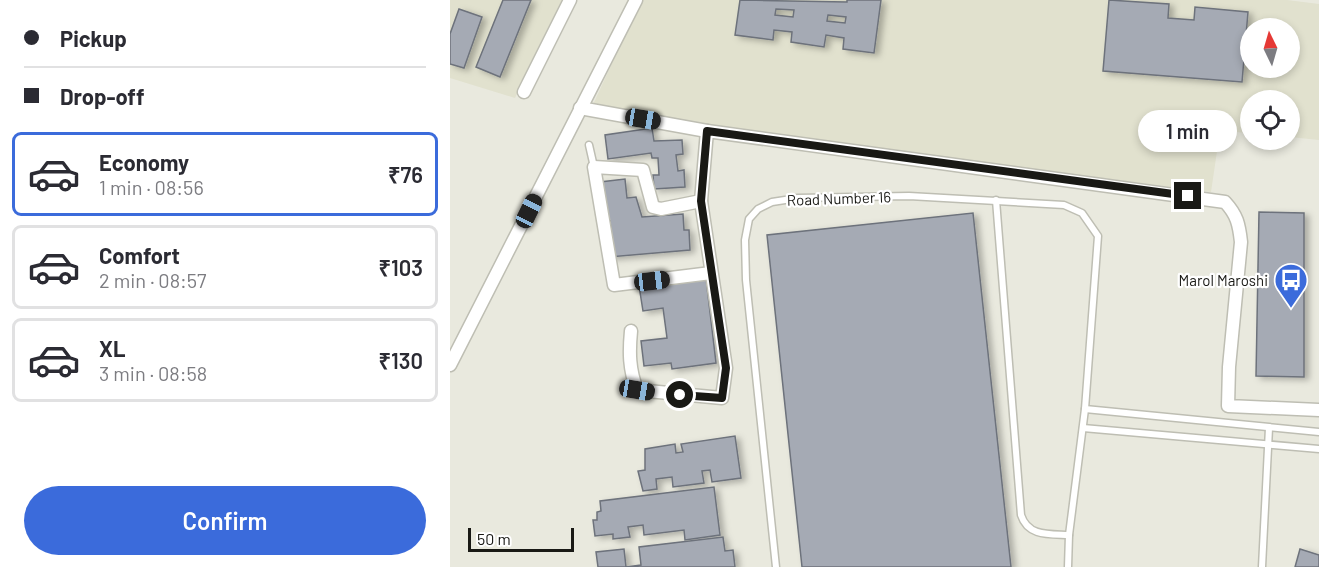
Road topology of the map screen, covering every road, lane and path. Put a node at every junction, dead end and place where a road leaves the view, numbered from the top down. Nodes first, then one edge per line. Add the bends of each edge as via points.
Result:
1 (570, 0) edge
2 (636, 0) edge
3 (524, 92) dead end
4 (580, 108) junction
5 (707, 131) junction
6 (589, 145) dead end
7 (594, 167) junction
8 (996, 200) junction
9 (701, 201) junction
10 (711, 273) junction
11 (631, 330) dead end
12 (450, 365) edge
13 (1085, 409) junction
14 (1319, 410) edge
15 (1083, 428) junction
16 (1269, 428) junction
17 (1319, 432) edge
18 (1268, 444) junction
19 (1319, 448) edge
20 (1069, 535) junction
21 (776, 567) edge
22 (1068, 567) edge
23 (1262, 567) edge

1 - 3 street
2 - 4 street
4 - 5 street
4 - 12 street
5 - 9 street
5 - 14 street via 1225,202 1235,212 1240,242 1228,406
6 - 7 lane
7 - 9 street via 643,170 653,207
7 - 10 street via 614,285
8 - 13 lane, Road Number 16 via 1073,208 1088,219 1098,236
8 - 20 lane via 1021,515 1033,531
8 - 21 lane, Road Number 16 via 909,196 798,198 772,202 749,219 746,280
9 - 10 street
10 - 11 street via 726,368 722,398 637,390 628,355
13 - 15 lane, Road Number 16
13 - 16 lane
15 - 18 lane
15 - 20 lane, Road Number 16
16 - 17 lane
16 - 18 lane
18 - 19 lane
18 - 23 lane
20 - 22 lane, Road Number 16

